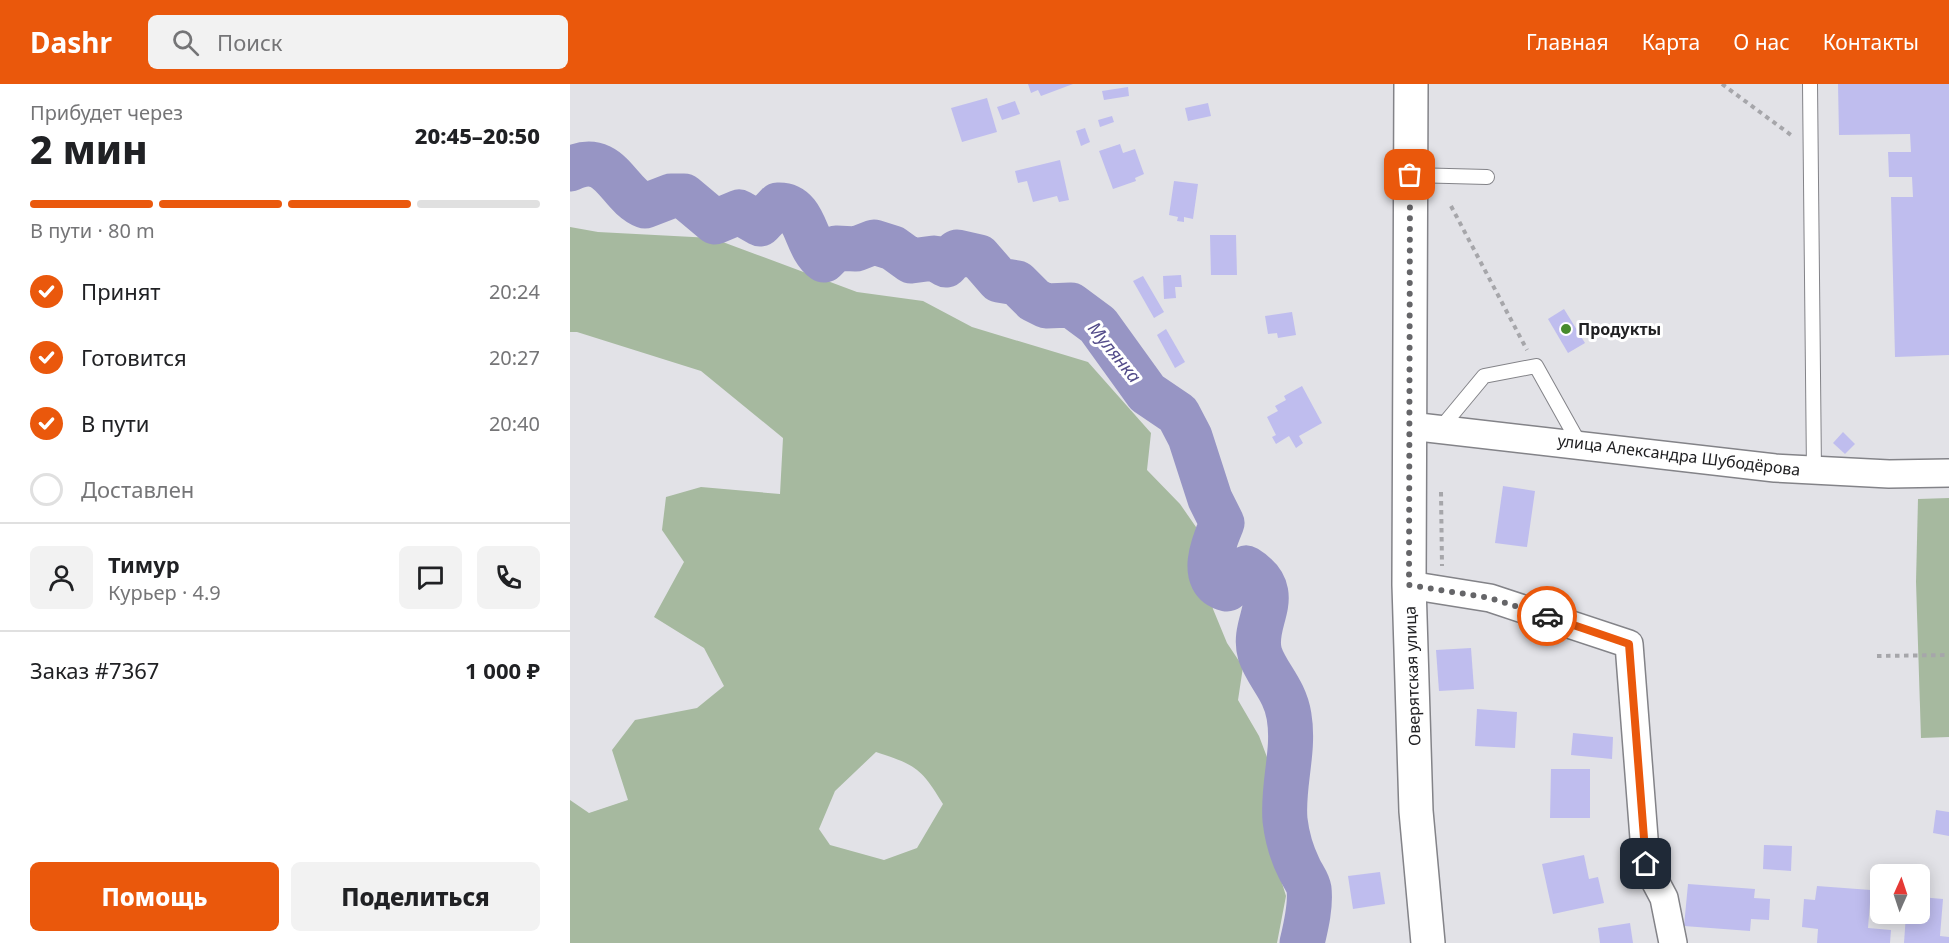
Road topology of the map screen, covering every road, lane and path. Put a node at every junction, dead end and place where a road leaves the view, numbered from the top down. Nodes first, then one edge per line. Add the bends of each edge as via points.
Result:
1 (1412, 84) edge
2 (1722, 84) edge
3 (1810, 84) edge
4 (1797, 139) dead end
5 (1410, 175) junction
6 (1487, 177) dead end
7 (1451, 206) dead end
8 (1536, 366) junction
9 (1425, 427) junction
10 (1579, 444) junction
11 (1814, 471) junction
12 (1949, 473) edge
13 (1441, 486) dead end
14 (1409, 585) junction
15 (1443, 590) junction
16 (1949, 655) edge
17 (1877, 656) dead end
18 (1428, 943) edge
19 (1673, 943) edge

1 - 5 main road, Оверятская улица
2 - 4 path
3 - 11 lane
5 - 6 lane
5 - 9 main road, Оверятская улица
7 - 8 path
8 - 9 lane via 1484,376
8 - 10 lane
9 - 10 street, улица Александра Шубодёрова
9 - 14 main road, Оверятская улица
10 - 11 street, улица Александра Шубодёрова
11 - 12 street, улица Александра Шубодёрова
13 - 15 path
14 - 15 street
14 - 18 main road, Оверятская улица via 1416,811
15 - 19 street via 1490,598 1629,644 1646,864 1664,898
16 - 17 path

